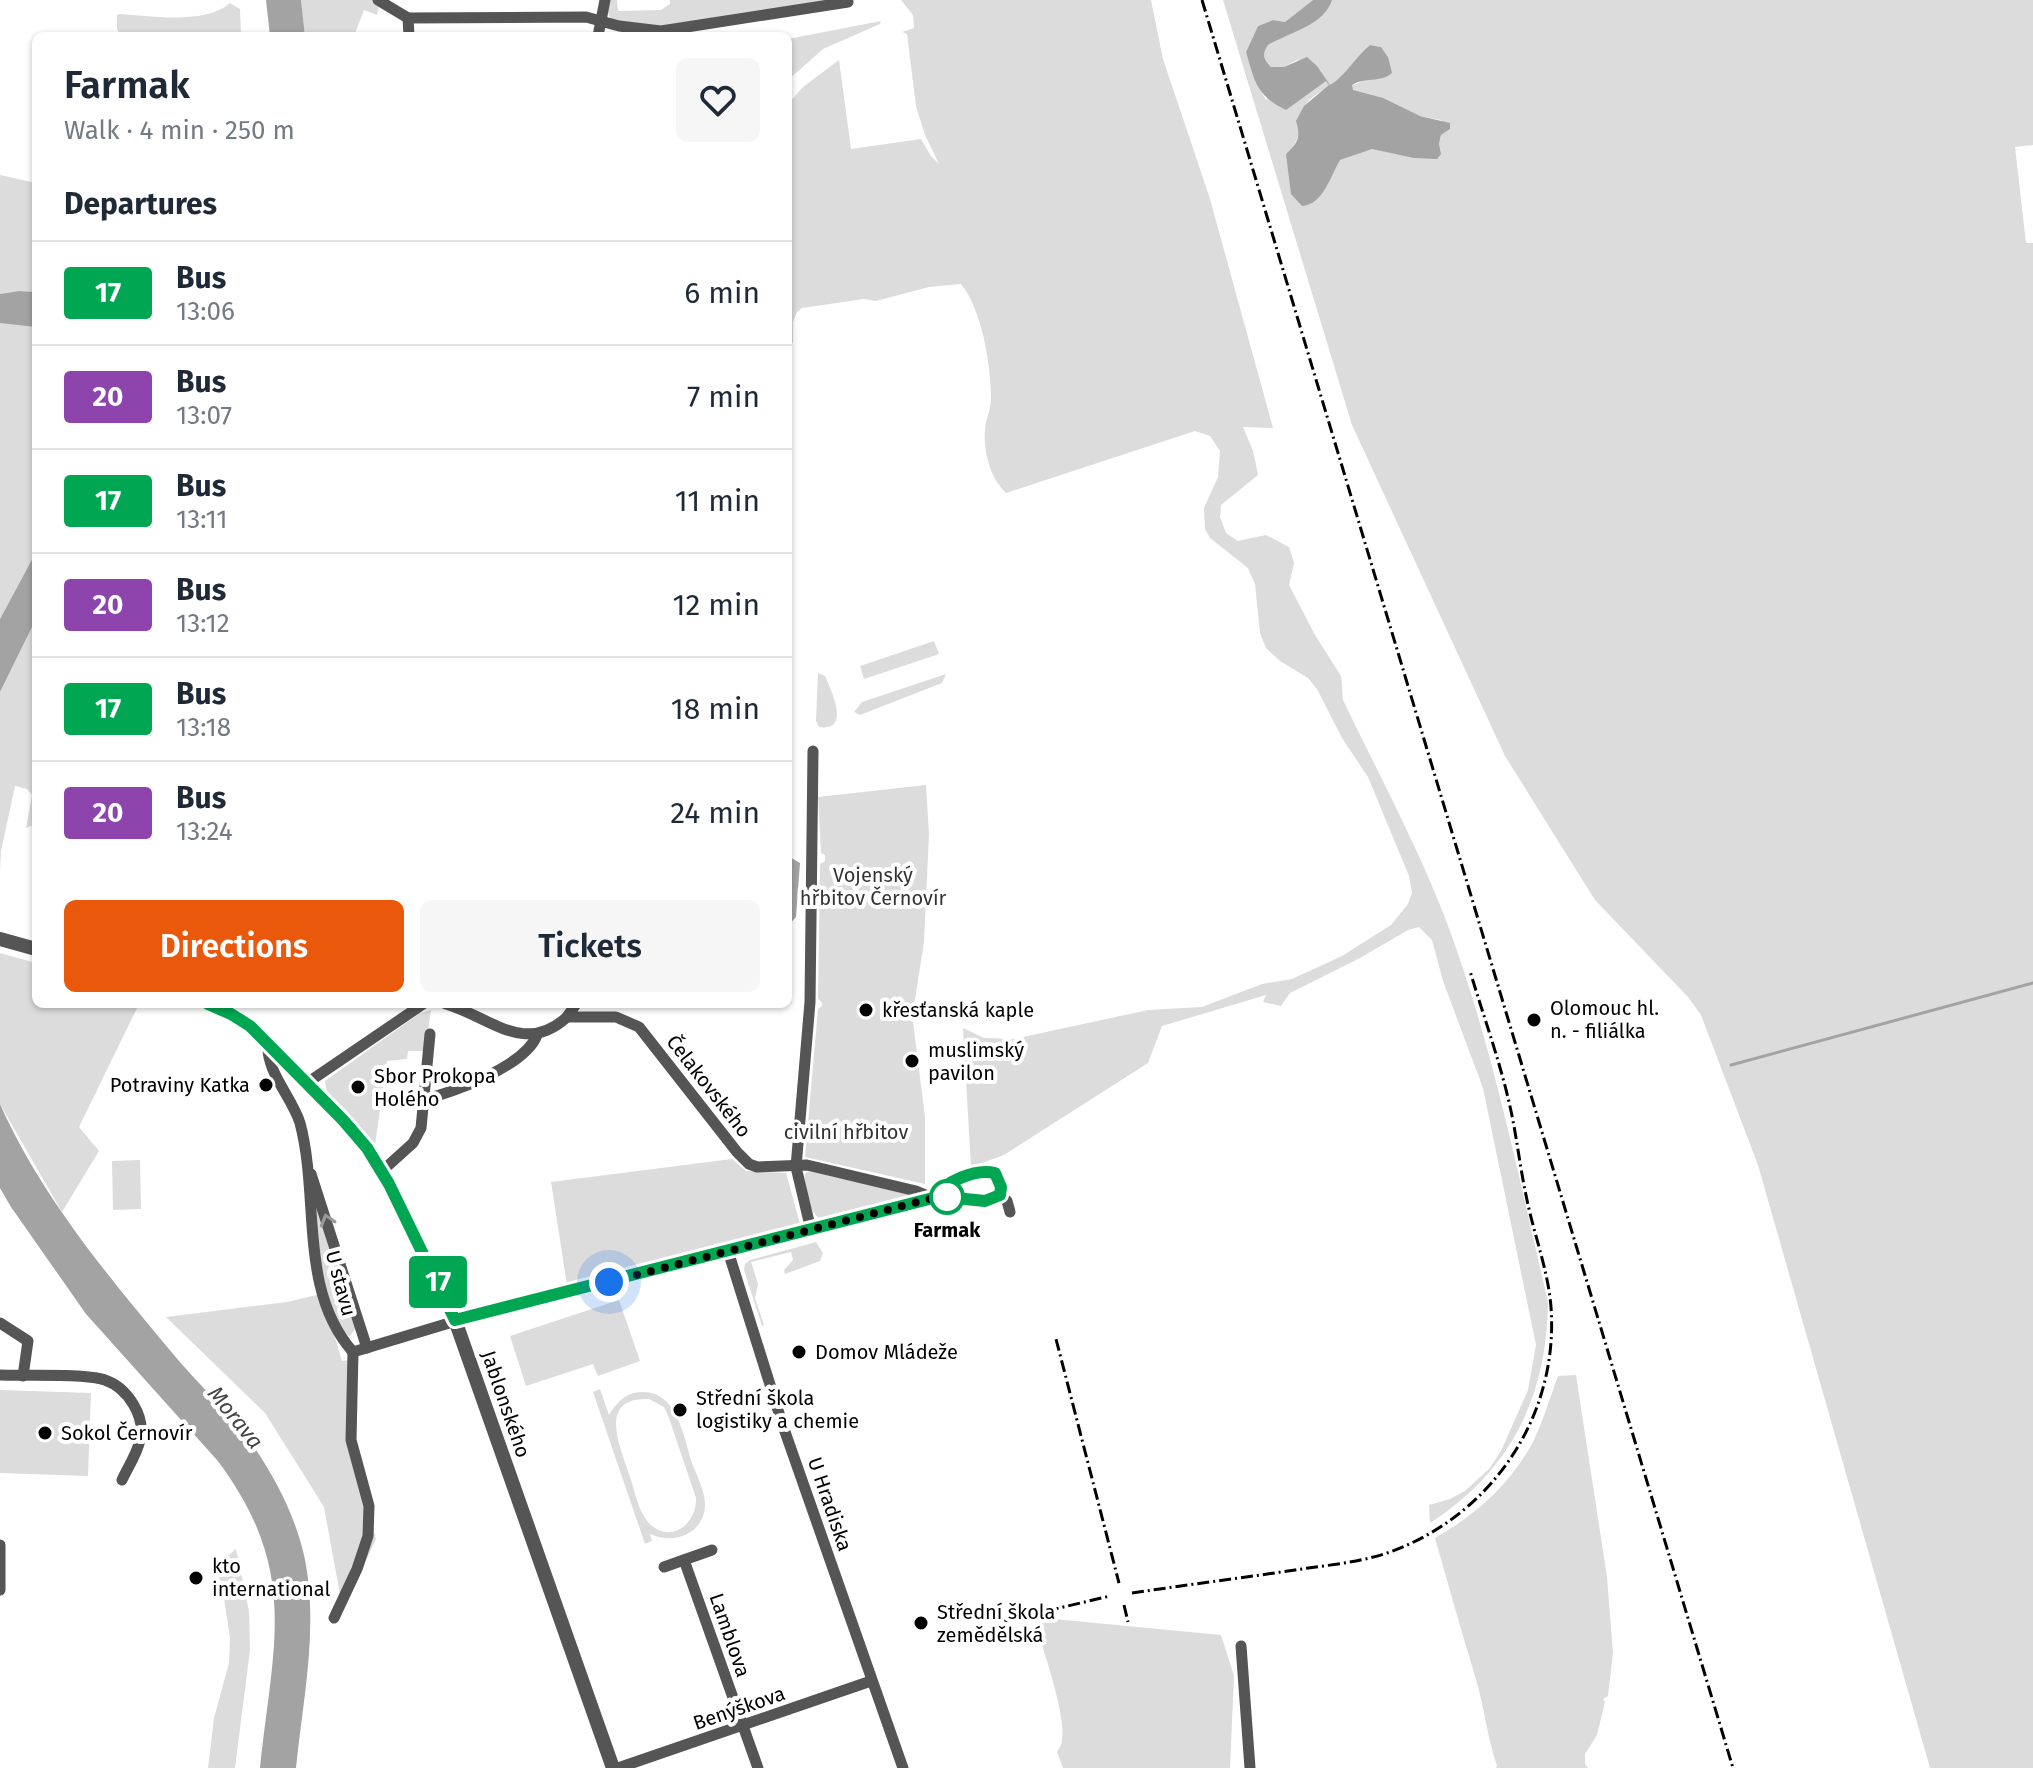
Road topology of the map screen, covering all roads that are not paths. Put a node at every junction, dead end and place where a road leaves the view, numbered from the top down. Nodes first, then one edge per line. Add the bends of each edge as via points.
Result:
1 (378, 0) edge
2 (605, 0) edge
3 (848, 2) dead end
4 (408, 18) junction
5 (602, 21) junction
6 (409, 32) edge
7 (599, 32) edge
8 (651, 32) edge
9 (674, 32) edge
10 (813, 751) dead end
11 (0, 939) edge
12 (32, 948) edge
13 (227, 1008) edge
14 (415, 1008) edge
15 (456, 1008) edge
16 (575, 1008) edge
17 (579, 1008) edge
18 (567, 1017) junction
19 (582, 1017) junction
20 (430, 1034) dead end
21 (537, 1035) junction
22 (268, 1044) junction
23 (307, 1083) junction
24 (424, 1099) junction
25 (796, 1167) junction
26 (308, 1170) junction
27 (382, 1171) junction
28 (1000, 1195) junction
29 (933, 1198) junction
30 (1010, 1212) dead end
31 (811, 1230) junction
32 (728, 1251) junction
33 (455, 1320) junction
34 (0, 1323) edge
35 (367, 1348) junction
36 (353, 1352) junction
37 (0, 1375) edge
38 (23, 1376) junction
39 (122, 1480) dead end
40 (0, 1545) edge
41 (712, 1550) dead end
42 (684, 1560) junction
43 (664, 1567) dead end
44 (0, 1590) edge
45 (334, 1618) dead end
46 (1241, 1646) dead end
47 (871, 1681) junction
48 (743, 1725) junction
49 (616, 1768) edge
50 (758, 1768) edge
51 (903, 1768) edge
52 (1250, 1768) edge

1 - 4 street
2 - 5 street
3 - 9 street
4 - 5 street
4 - 6 street
5 - 7 street
5 - 8 street
10 - 25 street via 810,1002
11 - 12 street
13 - 22 street, Jablonského
14 - 23 street
15 - 21 street via 513,1032
16 - 18 street
17 - 19 street
18 - 19 street, Čelakovského
18 - 21 street
19 - 25 street, Čelakovského via 623,1018 639,1027 745,1161 757,1167
20 - 24 street
21 - 24 street via 502,1069
22 - 23 street, Jablonského
22 - 26 street, U stavu via 270,1060 297,1115
23 - 27 street, Jablonského via 358,1136
24 - 27 street via 418,1136
25 - 29 street, Čelakovského via 807,1165
25 - 31 street
35 -> 26 street, U stavu
26 - 36 street, U stavu via 314,1256 336,1330
27 - 33 street, Jablonského
28 - 29 street via 985,1201
28 - 29 street via 995,1173 986,1171 940,1189
28 - 30 street
29 - 31 street
31 - 32 street
32 - 33 street
32 - 47 street, U Hradiska
33 - 35 street
33 - 49 street, Jablonského
34 - 38 street via 28,1341
35 - 36 street
36 - 45 street via 351,1440 369,1506 368,1536
37 - 38 street
38 - 39 street via 102,1379 119,1389 136,1407 141,1429
40 - 44 street
41 - 42 street
42 - 43 street
42 - 48 street, Lamblova
46 - 52 street
47 - 48 street, Benýškova
47 - 51 street, U Hradiska
48 - 49 street, Benýškova
48 - 50 street, Lamblova

